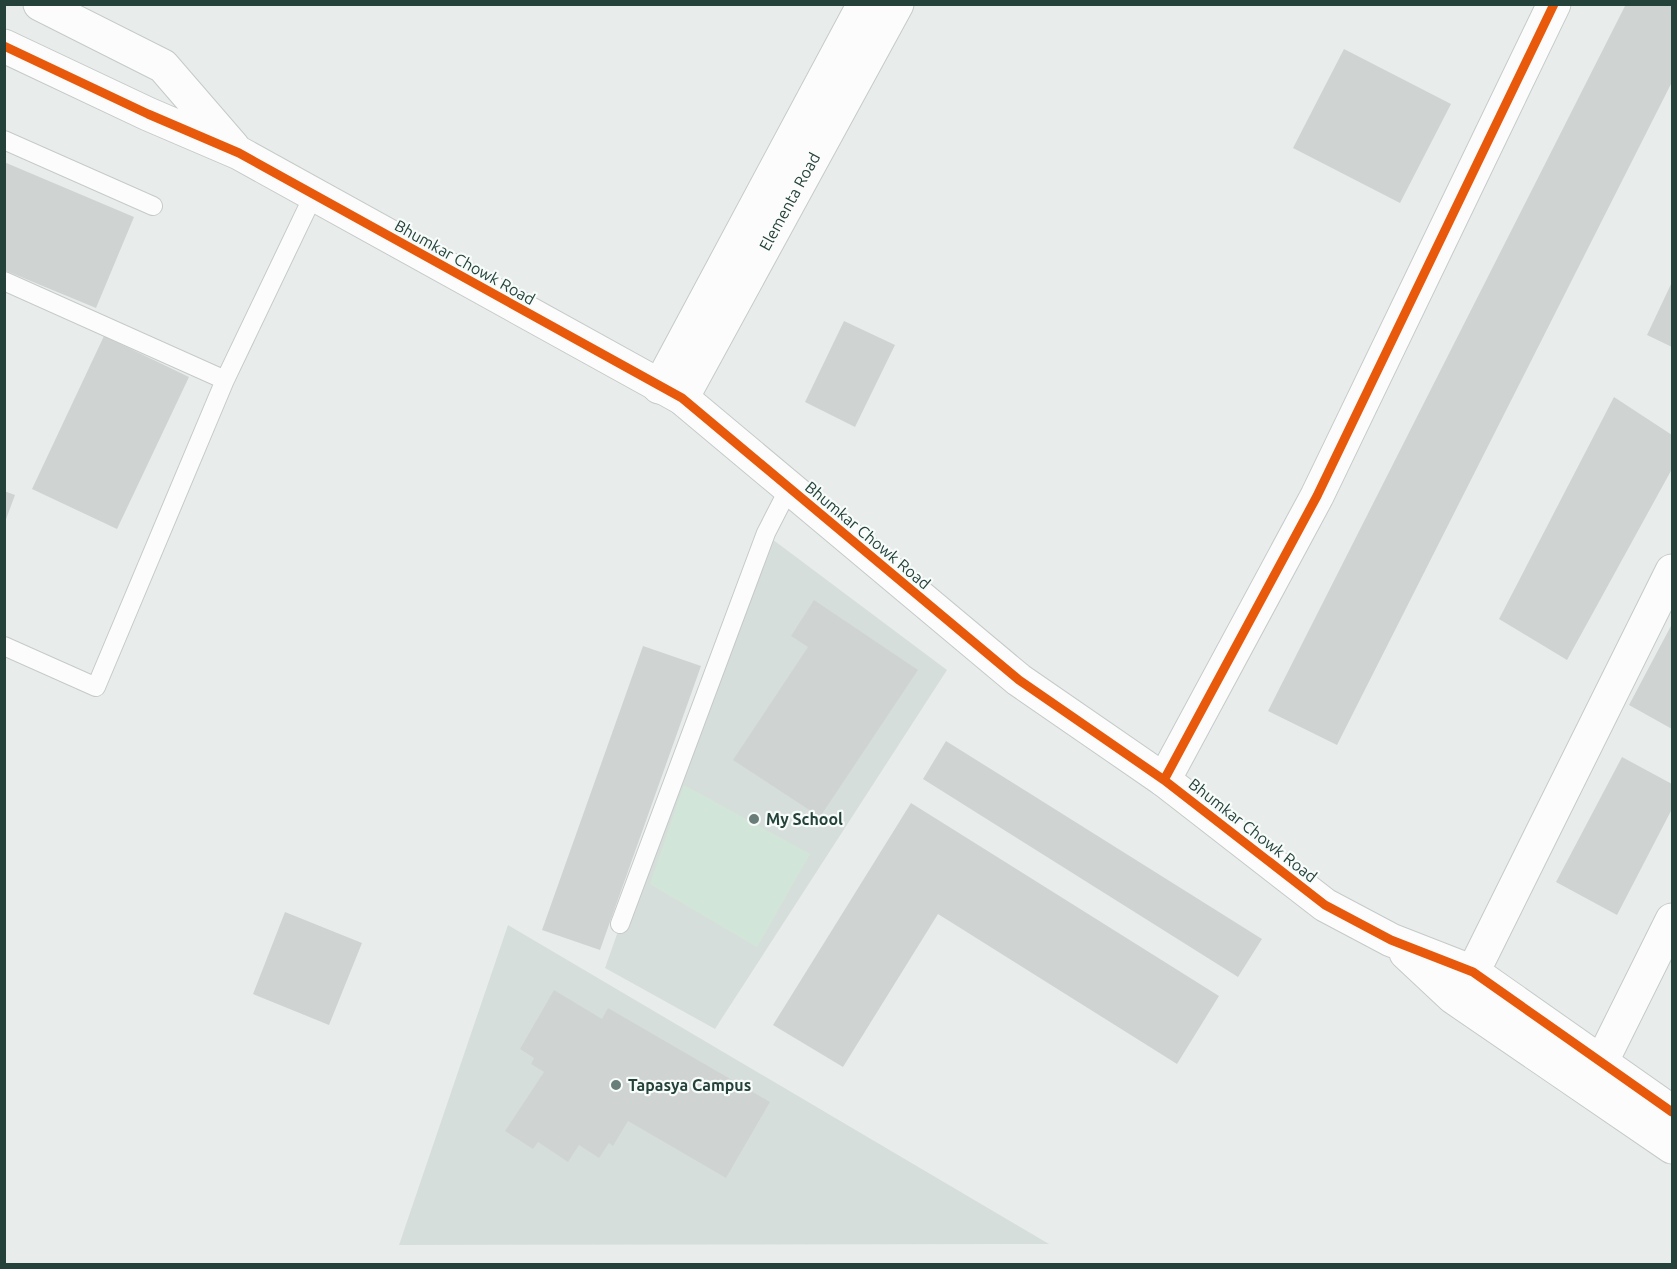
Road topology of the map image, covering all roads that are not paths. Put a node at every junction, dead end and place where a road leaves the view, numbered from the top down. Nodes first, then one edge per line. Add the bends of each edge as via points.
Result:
1 (40, 4) edge
2 (864, 4) edge
3 (897, 4) edge
4 (1554, 4) edge
5 (4, 46) edge
6 (4, 140) edge
7 (239, 153) junction
8 (786, 179) junction
9 (314, 194) junction
10 (153, 206) dead end
11 (4, 281) edge
12 (225, 380) junction
13 (670, 393) junction
14 (789, 488) junction
15 (1672, 571) edge
16 (4, 646) edge
17 (1164, 780) junction
18 (1672, 920) edge
19 (620, 924) dead end
20 (1391, 939) junction
21 (1473, 972) junction
22 (1600, 1063) junction
23 (1672, 1112) edge
24 (1672, 1147) edge

1 - 7 street, Bhumkar Chowk Road via 163,66
2 - 8 street, Elementa Road
3 - 8 street, Elementa Road
4 - 17 street via 1317,496
5 - 7 street, Bhumkar Chowk Road
6 - 10 lane
7 - 9 street, Bhumkar Chowk Road
8 - 13 street, Elementa Road
9 - 12 lane
9 - 13 street, Bhumkar Chowk Road
11 - 12 lane
12 - 16 lane via 96,687
13 - 14 street, Bhumkar Chowk Road
14 - 17 street, Bhumkar Chowk Road via 1019,680
14 - 19 lane via 766,533
15 - 21 street
17 - 20 street, Bhumkar Chowk Road via 1325,904
18 - 22 street
20 - 21 street, Bhumkar Chowk Road
20 - 24 street, Bhumkar Chowk Road via 1453,997
21 - 22 street, Bhumkar Chowk Road
22 - 23 street, Bhumkar Chowk Road

